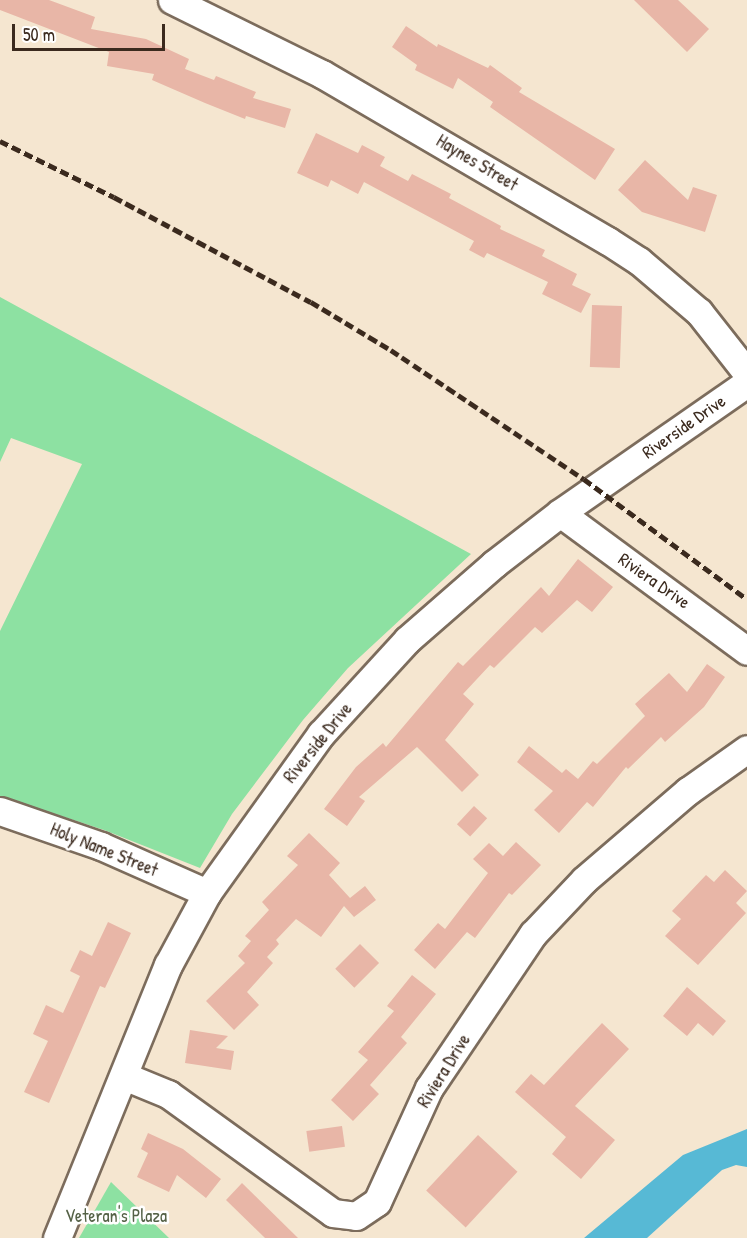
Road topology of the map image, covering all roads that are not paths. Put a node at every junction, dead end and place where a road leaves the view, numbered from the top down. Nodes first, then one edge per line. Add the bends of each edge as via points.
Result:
1 (172, 0) edge
2 (747, 373) edge
3 (747, 383) edge
4 (560, 513) junction
5 (747, 651) edge
6 (747, 749) edge
7 (0, 811) edge
8 (207, 893) junction
9 (124, 1076) junction
10 (57, 1238) edge

1 - 2 street, Haynes Street via 322,74 616,246 699,312
3 - 4 street, Riverside Drive
4 - 5 street, Riviera Drive
4 - 8 street, Riverside Drive via 407,640 321,734
6 - 9 street, Riviera Drive via 687,791 584,880 533,934 429,1088 377,1202 356,1216 333,1214 168,1094
7 - 8 street, Holy Name Street via 101,846
8 - 9 street, Riverside Drive via 168,965
9 - 10 street, Riverside Drive

